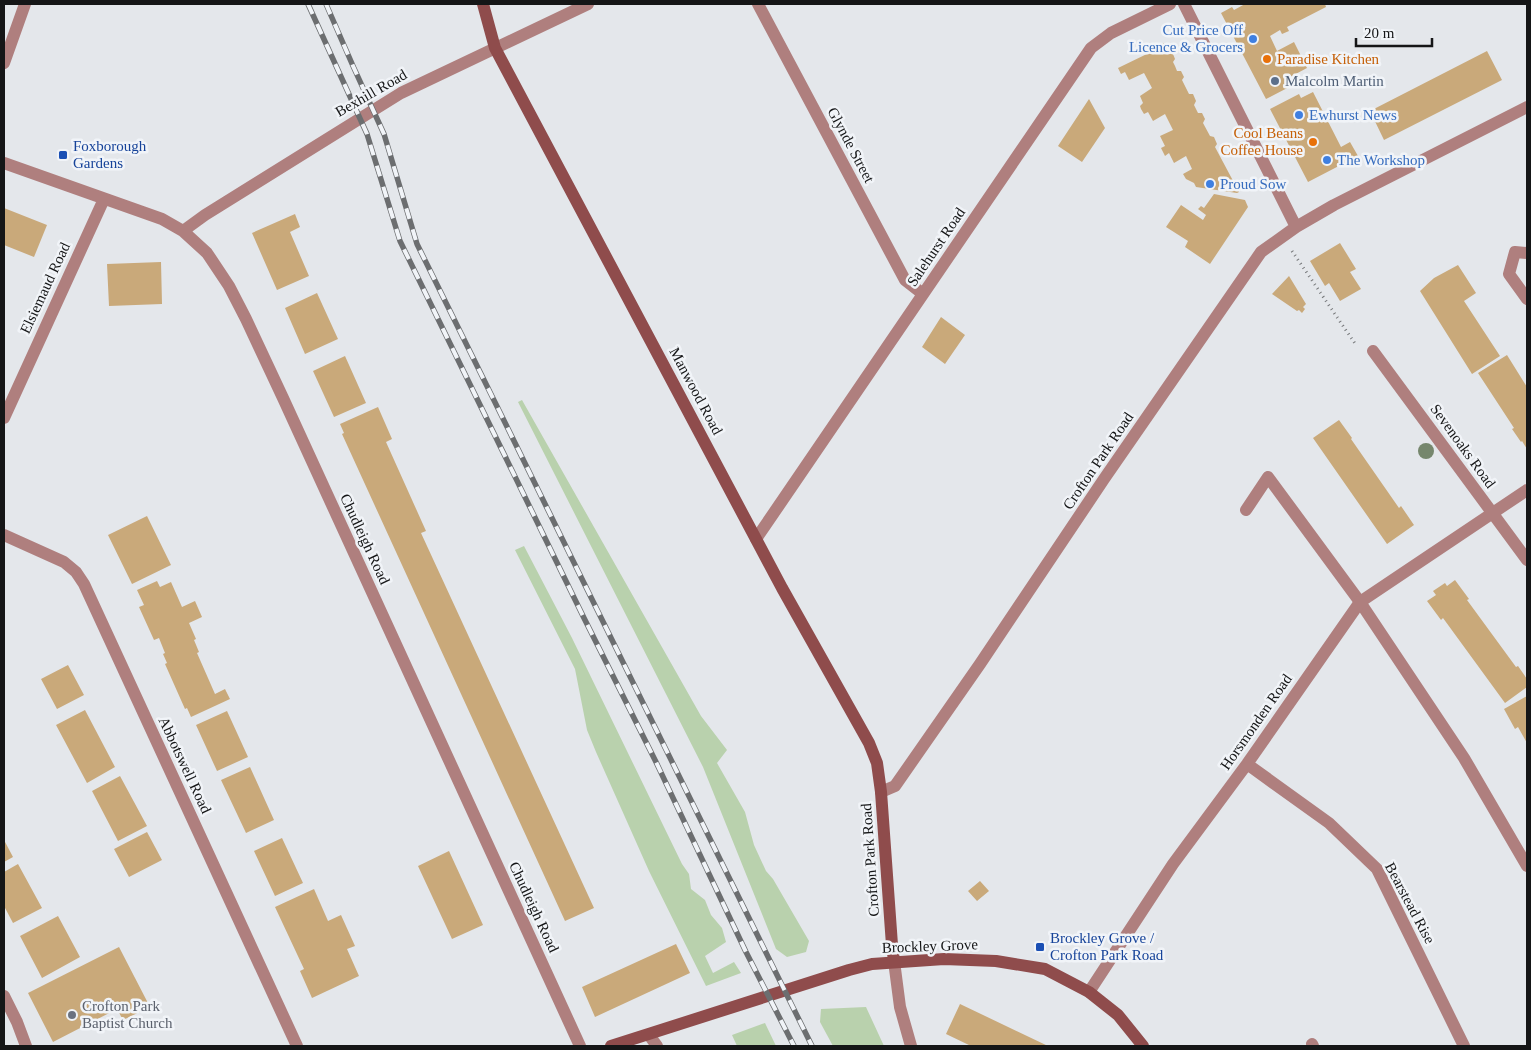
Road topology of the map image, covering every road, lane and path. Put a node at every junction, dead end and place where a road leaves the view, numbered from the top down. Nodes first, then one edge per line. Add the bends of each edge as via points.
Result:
1 (25, 4) edge
2 (483, 4) edge
3 (588, 4) edge
4 (758, 4) edge
5 (1170, 4) edge
6 (1184, 4) edge
7 (495, 48) junction
8 (4, 63) edge
9 (1527, 107) edge
10 (4, 162) edge
11 (104, 199) junction
12 (1296, 226) junction
13 (182, 231) junction
14 (1282, 236) junction
15 (1527, 253) edge
16 (924, 294) junction
17 (1527, 299) edge
18 (1358, 348) dead end
19 (1373, 351) dead end
20 (4, 418) edge
21 (1527, 490) edge
22 (1246, 510) dead end
23 (1493, 514) junction
24 (4, 535) edge
25 (756, 539) junction
26 (1527, 560) edge
27 (1360, 602) junction
28 (1247, 764) junction
29 (881, 792) junction
30 (1527, 866) edge
31 (894, 961) junction
32 (1089, 992) junction
33 (4, 996) edge
34 (649, 1035) junction
35 (26, 1046) edge
36 (297, 1046) edge
37 (580, 1046) edge
38 (611, 1046) edge
39 (657, 1046) edge
40 (911, 1046) edge
41 (1143, 1046) edge
42 (1464, 1046) edge

1 - 8 street
2 - 7 street, Manwood Road
3 - 7 street, Bexhill Road
4 - 16 street, Glynde Street via 905,280
5 - 16 street, Salehurst Road via 1111,33 1091,48
6 - 12 street
7 - 13 street, Bexhill Road via 381,104
7 - 25 street, Manwood Road
9 - 12 street, Crofton Park Road
10 - 11 street, Chudleigh Road
11 - 13 street, Chudleigh Road via 162,219
11 - 20 street, Elsiemaud Road
12 - 14 street, Crofton Park Road
13 - 37 street, Chudleigh Road via 207,253 246,319
14 - 18 path
14 - 29 street, Crofton Park Road via 1261,252 895,786
15 - 17 street via 1515,252 1509,274
16 - 25 street, Salehurst Road
19 - 23 street, Sevenoaks Road
21 - 23 street, Horsmonden Road
22 - 27 street via 1268,477
23 - 26 street, Sevenoaks Road
23 - 27 street, Horsmonden Road
24 - 36 street, Abbotswell Road via 64,562 84,584
25 - 29 street, Manwood Road via 869,744 877,764
27 - 28 street, Horsmonden Road
27 - 30 street via 1464,758
28 - 32 street, Horsmonden Road via 1173,864
28 - 42 street, Bearstead Rise via 1329,823 1377,869
29 - 31 street, Crofton Park Road
31 - 32 street, Brockley Grove via 996,961 1045,969
31 - 34 street, Brockley Grove via 814,981
31 - 40 street via 900,1007
32 - 41 street, Brockley Grove via 1118,1015
33 - 35 street
34 - 38 street, Brockley Grove
34 - 39 street

